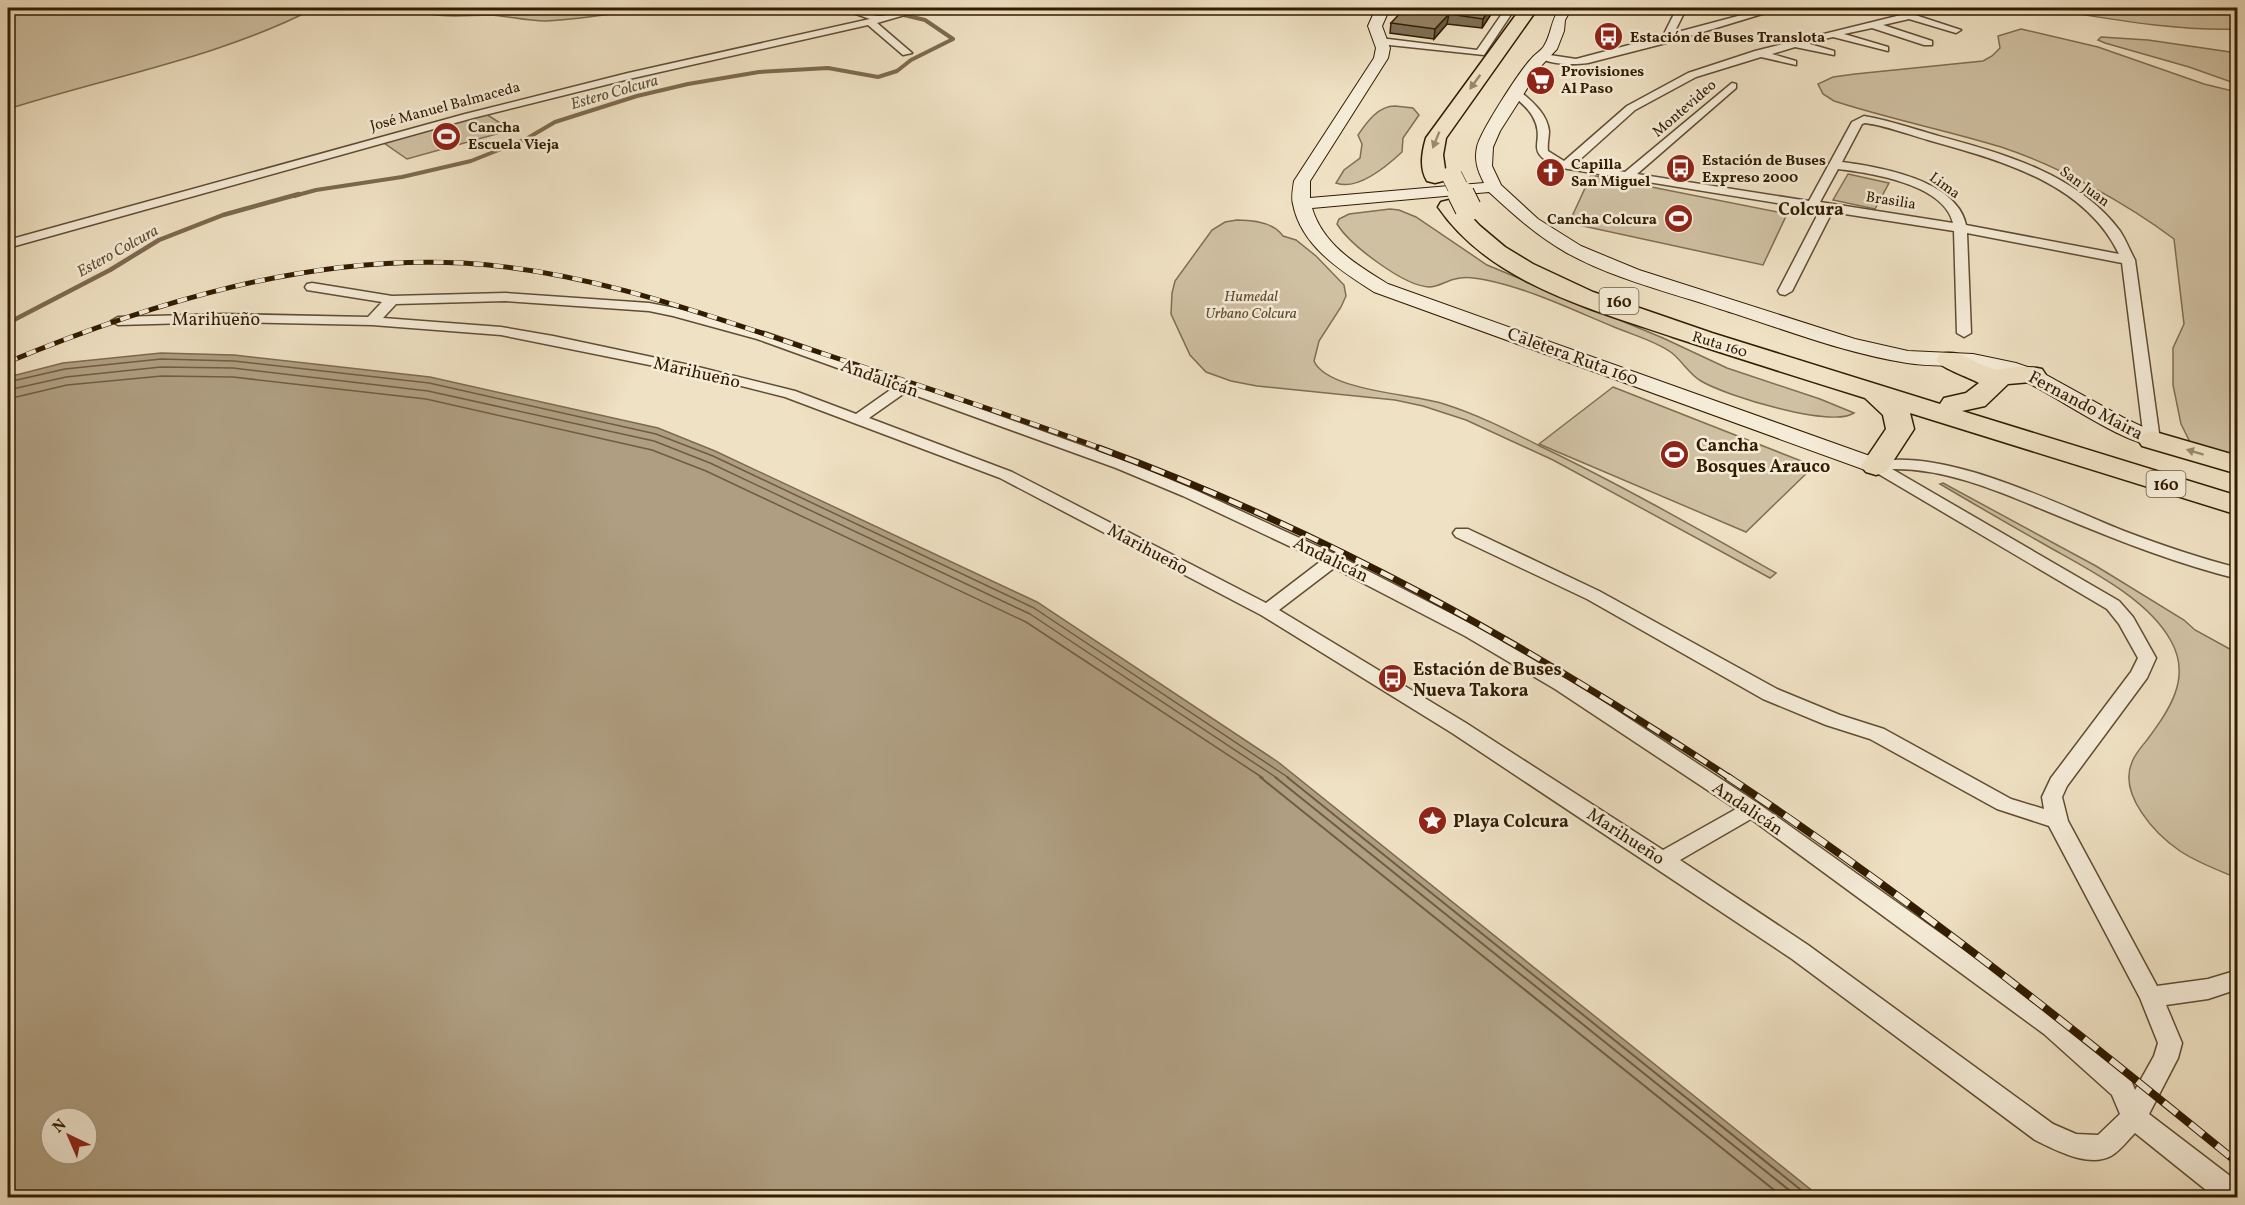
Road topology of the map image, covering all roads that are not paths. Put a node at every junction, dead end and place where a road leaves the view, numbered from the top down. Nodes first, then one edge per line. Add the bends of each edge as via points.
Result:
1 (844, 8) edge
2 (918, 8) edge
3 (1383, 8) edge
4 (1543, 8) edge
5 (1566, 8) edge
6 (1686, 8) edge
7 (1777, 8) edge
8 (1519, 9) edge
9 (888, 17) junction
10 (870, 22) junction
11 (1873, 25) junction
12 (1956, 30) dead end
13 (1833, 34) junction
14 (1666, 39) junction
15 (1380, 41) junction
16 (1796, 43) junction
17 (1928, 43) dead end
18 (1884, 48) dead end
19 (907, 53) dead end
20 (1760, 53) junction
21 (1830, 53) dead end
22 (1543, 57) junction
23 (1792, 63) dead end
24 (1692, 75) junction
25 (1516, 93) junction
26 (1834, 165) junction
27 (1566, 166) junction
28 (1445, 174) junction
29 (1628, 175) junction
30 (1302, 181) junction
31 (1494, 187) junction
32 (1367, 197) junction
33 (1301, 204) junction
34 (1813, 204) junction
35 (1459, 207) junction
36 (1828, 207) junction
37 (1308, 223) junction
38 (1960, 228) junction
39 (8, 244) edge
40 (2128, 260) junction
41 (312, 287) dead end
42 (1785, 291) dead end
43 (392, 300) junction
44 (118, 321) dead end
45 (372, 321) junction
46 (1964, 333) dead end
47 (1949, 360) junction
48 (2032, 375) junction
49 (1993, 380) junction
50 (904, 387) junction
51 (1874, 392) junction
52 (1954, 404) junction
53 (860, 418) junction
54 (1975, 424) junction
55 (1900, 429) junction
56 (2152, 440) junction
57 (2238, 465) edge
58 (1876, 466) junction
59 (2238, 492) edge
60 (2238, 506) edge
61 (1462, 533) dead end
62 (1333, 560) junction
63 (2238, 574) edge
64 (1268, 611) junction
65 (1752, 809) junction
66 (2057, 821) junction
67 (1664, 860) junction
68 (2238, 980) edge
69 (2151, 997) junction
70 (2134, 1117) junction
71 (2236, 1197) edge

1 - 9 street
2 - 9 street, José Manuel Balmaceda
3 - 15 street via 1375,26
4 - 28 highway via 1457,132
5 - 22 street
6 - 14 street
7 - 14 street
8 - 15 street via 1480,52
8 -> 28 highway, Ruta 160 / 160 via 1436,138 1432,155
9 - 10 street, José Manuel Balmaceda
10 - 19 street
10 - 39 street, José Manuel Balmaceda via 469,116
11 - 12 street via 1910,16
11 - 13 street
11 - 17 street
13 - 16 street
13 - 18 street
14 - 22 street via 1582,61
15 - 30 street via 1383,52 1379,63
16 - 20 street
16 - 21 street
20 - 23 street
20 - 24 street
22 - 25 street
24 - 27 street via 1632,108
24 - 29 street, Montevideo via 1722,83
25 - 27 street, Brasilia via 1541,119 1542,151
25 - 31 street via 1485,147 1484,166
26 - 34 street
26 - 38 street, Lima via 1878,172 1929,191 1953,209
26 - 40 street, San Juan via 1858,122 1864,119 1973,149 2032,171 2080,200 2105,221 2122,243
27 - 29 street, Brasilia
28 - 35 highway, Ruta 160 / 160, bridge
29 - 34 street, Brasilia
30 - 32 street via 1333,192
30 - 33 street, Caletera Ruta 160
31 - 32 street
31 - 47 street via 1545,232 1575,250 1632,274 1866,348
32 - 33 street
32 - 37 street via 1327,209
33 - 37 street, Caletera Ruta 160
34 - 36 street, Brasilia
35 - 51 highway, Ruta 160 / 160 via 1468,229 1495,251 1571,292
35 - 52 highway, Ruta 160 / 160 via 1517,251 1592,290 1645,310
36 - 38 street, Brasilia
36 - 42 street
37 - 58 street, Caletera Ruta 160 via 1335,256 1381,288
38 - 40 street, Brasilia
38 - 46 street, Lima
40 - 56 street, San Juan
41 - 43 street, Andalicán
43 - 45 street
43 - 50 street, Andalicán via 505,297 649,307 762,336
44 - 45 street, Marihueño
45 - 53 street, Marihueño via 501,331 553,340 790,394
47 - 48 street, Fernando Maira via 1992,363
47 - 49 highway
48 - 49 highway
48 - 56 street, Fernando Maira
49 - 52 highway via 1994,384 1975,400
50 - 53 street
50 - 62 street, Andalicán via 1132,469
51 - 54 highway, Ruta 160 / 160
51 - 55 highway via 1896,412
52 - 59 highway, Ruta 160 / 160
53 - 64 street, Marihueño via 1006,475
54 - 55 highway via 1934,423
54 - 60 highway, Ruta 160 / 160
55 - 58 highway
57 -> 56 highway
58 - 63 street via 1928,464 2046,504 2199,564
58 - 66 street via 2113,605 2138,640 2146,658 2140,674 2058,783 2052,797
61 - 66 street via 1593,595 1770,694 1877,734 2004,804
62 - 64 street
62 - 65 street, Andalicán via 1562,684
64 - 67 street, Marihueño
65 - 67 street
65 - 70 street, Andalicán via 2053,1027 2122,1088
66 - 69 street, Marihueño
67 - 70 street, Marihueño via 1800,952 2044,1132 2074,1146 2103,1147
68 - 69 street via 2208,989
69 - 70 street, Marihueño via 2170,1043
70 - 71 street

